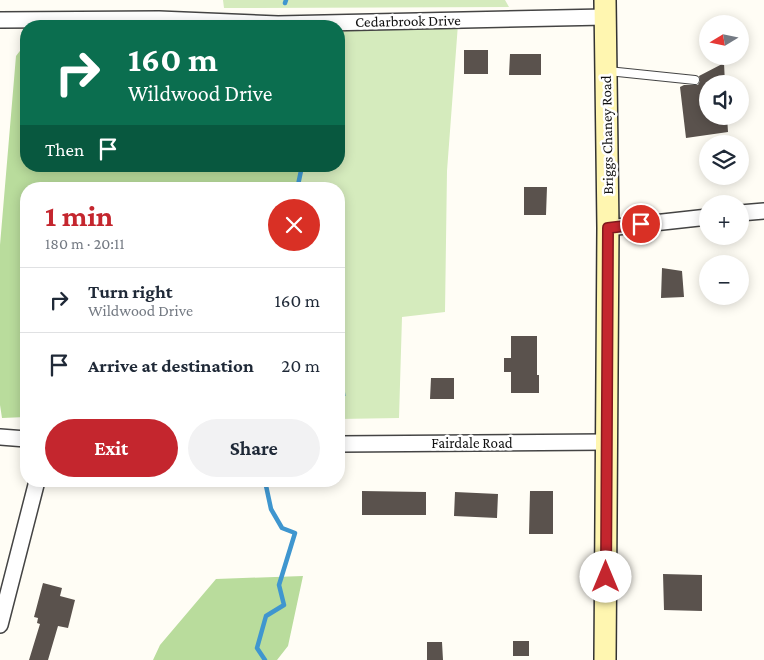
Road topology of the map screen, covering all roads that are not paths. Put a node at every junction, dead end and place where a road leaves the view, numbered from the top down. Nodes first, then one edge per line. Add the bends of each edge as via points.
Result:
1 (605, 8) edge
2 (0, 20) edge
3 (20, 20) edge
4 (20, 20) edge
5 (159, 20) edge
6 (345, 21) edge
7 (606, 71) junction
8 (695, 80) dead end
9 (764, 211) edge
10 (749, 212) edge
11 (699, 218) edge
12 (608, 228) junction
13 (0, 437) edge
14 (20, 439) edge
15 (606, 442) junction
16 (345, 444) edge
17 (35, 487) edge
18 (0, 625) edge
19 (605, 660) edge

1 - 6 street, Cedarbrook Drive
1 - 7 main road, Briggs Chaney Road
2 - 4 street, Cedarbrook Drive
3 - 5 street, Cedarbrook Drive
7 - 8 lane
7 - 12 main road, Briggs Chaney Road
9 - 10 street
11 - 12 street
12 - 15 main road, Briggs Chaney Road
13 - 14 street
15 - 16 street, Fairdale Road
15 - 19 main road, Briggs Chaney Road
17 - 18 street

